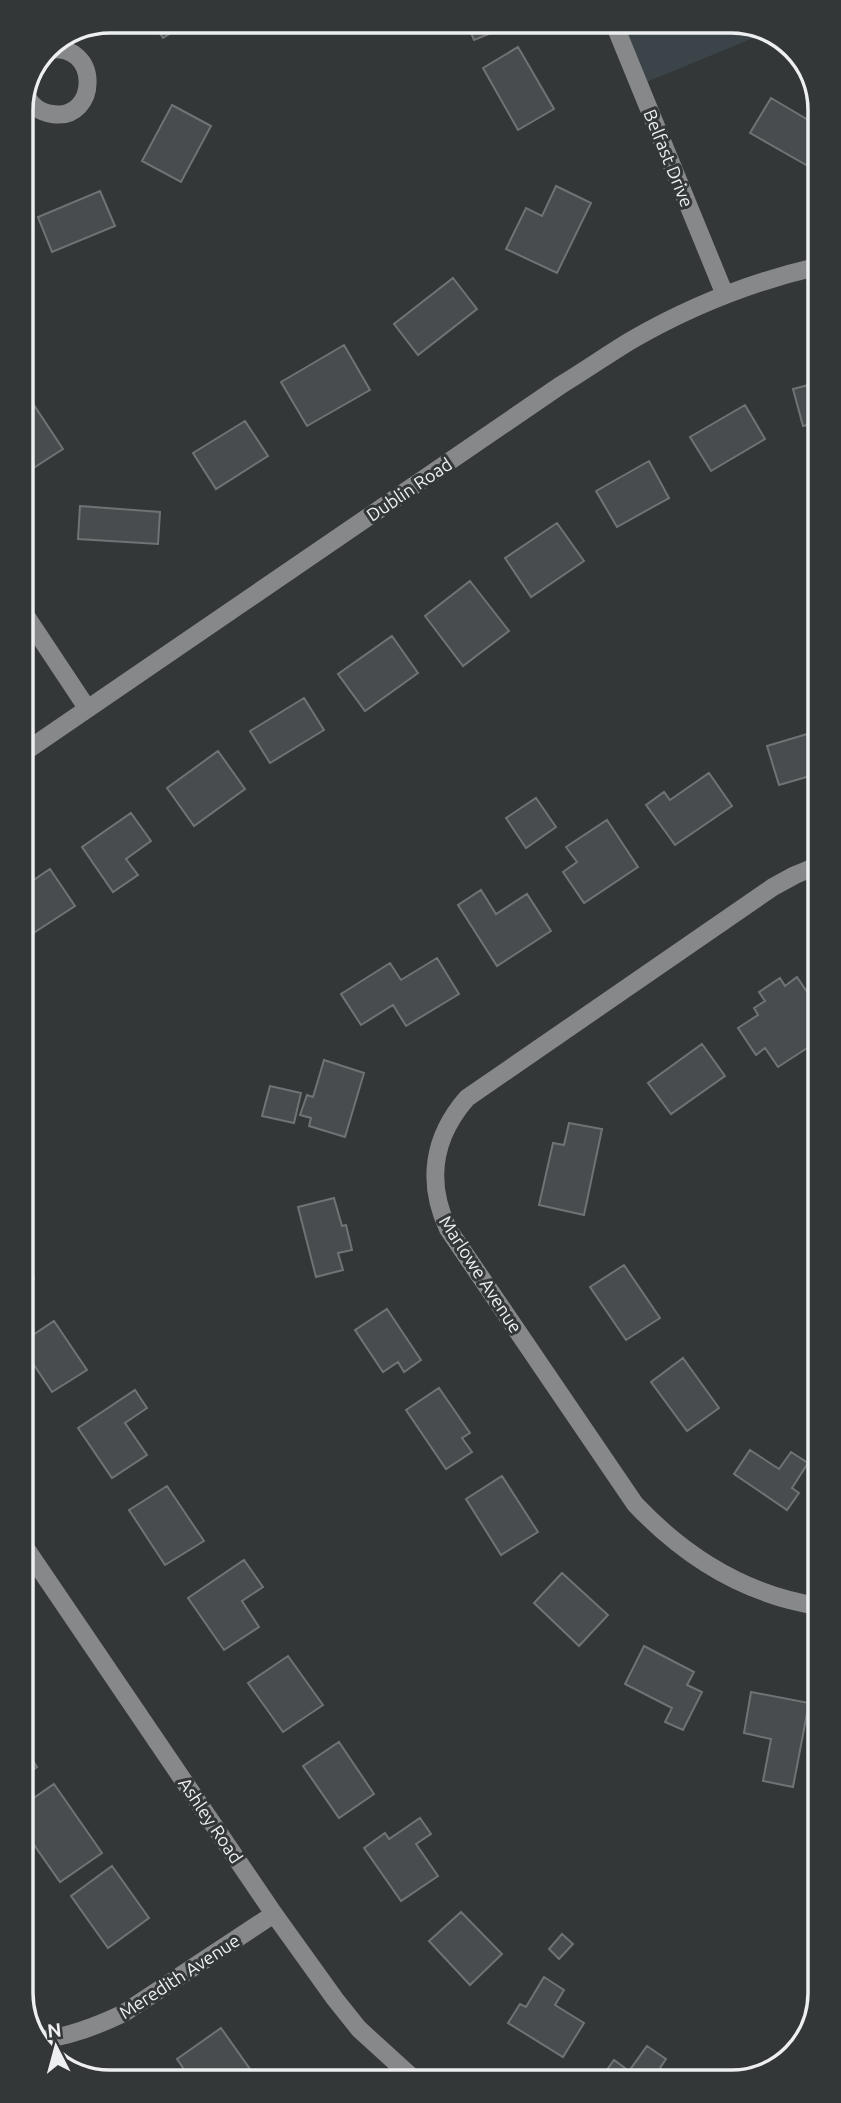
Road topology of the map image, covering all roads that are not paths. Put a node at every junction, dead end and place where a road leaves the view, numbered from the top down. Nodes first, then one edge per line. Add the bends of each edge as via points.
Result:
1 (618, 33) edge
2 (63, 50) edge
3 (33, 107) edge
4 (808, 269) edge
5 (725, 295) junction
6 (33, 626) edge
7 (88, 708) junction
8 (33, 746) edge
9 (808, 870) edge
10 (33, 1559) edge
11 (808, 1604) edge
12 (274, 1913) junction
13 (49, 2039) edge
14 (404, 2070) edge

1 - 5 street, Belfast Drive
2 - 3 street via 80,59 89,79 88,90 77,108 68,113 57,115
4 - 5 street, Dublin Road
5 - 7 street, Dublin Road via 629,342 561,385
6 - 7 street
7 - 8 street, Dublin Road
9 - 11 street, Marlowe Avenue via 773,887 467,1098 454,1112 439,1144 435,1179 448,1229 635,1504 697,1559 744,1585
10 - 12 street, Ashley Road
12 - 13 street, Meredith Avenue via 124,2013
12 - 14 street, Ashley Road via 359,2029

